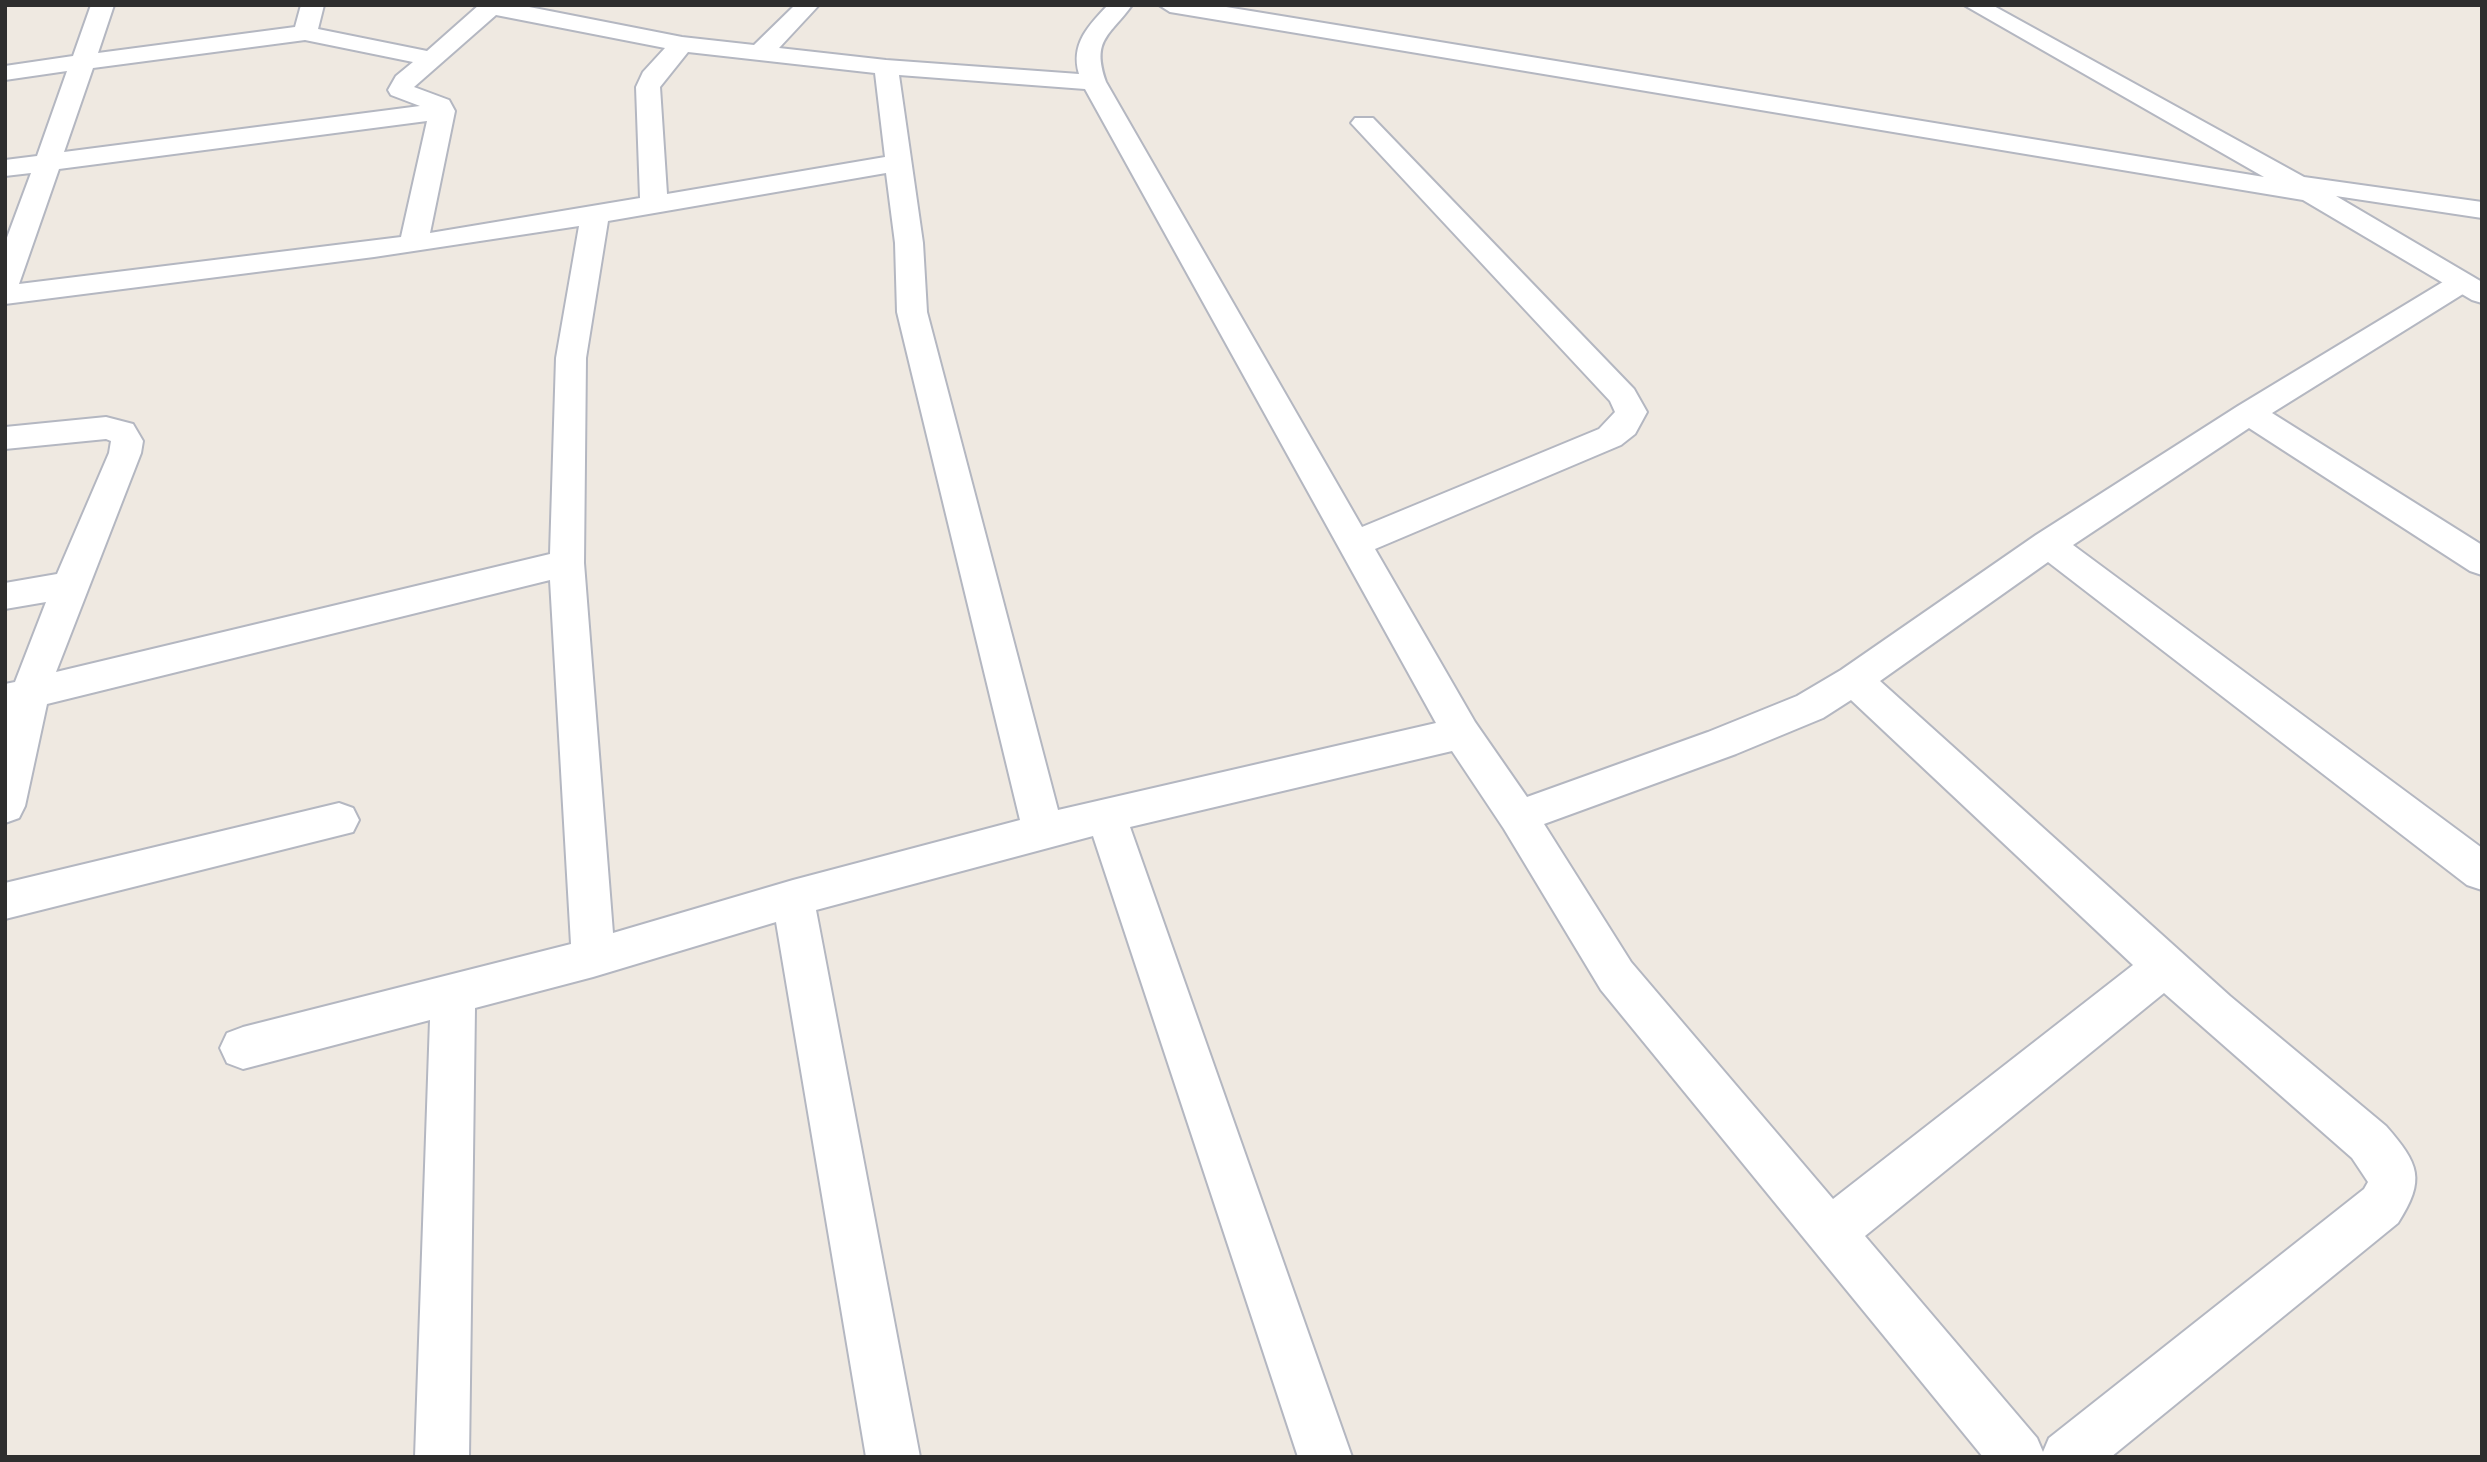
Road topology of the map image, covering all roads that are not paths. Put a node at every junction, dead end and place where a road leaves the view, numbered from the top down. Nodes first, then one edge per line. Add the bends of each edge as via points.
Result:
1 (103, 5) edge
2 (313, 5) edge
3 (808, 5) edge
4 (1121, 5) edge
5 (1170, 5) edge
6 (1975, 5) edge
7 (492, 6) edge
8 (1176, 6) edge
9 (305, 33) junction
10 (681, 44) junction
11 (760, 53) junction
12 (432, 59) junction
13 (83, 62) junction
14 (886, 67) junction
15 (5, 73) edge
16 (1094, 82) junction
17 (442, 111) junction
18 (1364, 123) dead end
19 (48, 161) junction
20 (897, 163) junction
21 (5, 168) edge
22 (2314, 194) junction
23 (654, 202) junction
24 (2482, 210) edge
25 (595, 214) junction
26 (2482, 229) edge
27 (414, 242) junction
28 (2471, 288) edge
29 (12, 291) edge
30 (5, 326) edge
31 (2249, 413) junction
32 (5, 438) edge
33 (1355, 544) junction
34 (2048, 544) junction
35 (2482, 562) edge
36 (567, 563) junction
37 (70, 585) junction
38 (5, 596) edge
39 (1854, 680) junction
40 (18, 696) edge
41 (1461, 733) junction
42 (5, 806) edge
43 (1107, 815) junction
44 (1518, 817) junction
45 (339, 820) dead end
46 (1043, 831) junction
47 (2482, 872) edge
48 (793, 898) junction
49 (5, 901) edge
50 (593, 958) junction
51 (2165, 966) junction
52 (453, 994) junction
53 (243, 1048) dead end
54 (1832, 1231) junction
55 (442, 1457) edge
56 (893, 1457) edge
57 (1325, 1457) edge
58 (2018, 1457) edge
59 (2068, 1457) edge

1 - 13 street
2 - 9 street
3 - 11 street
4 - 16 street via 1090,38 1086,55
5 - 8 street
6 - 22 street
7 - 10 street
7 - 12 street
8 - 22 street
9 - 12 street
9 - 13 street
10 - 11 street
10 - 23 street via 648,87
11 - 14 street
12 - 17 street via 400,90 440,105
13 - 15 street
13 - 19 street
14 - 16 street
14 - 20 street
16 - 33 street
17 - 19 street
17 - 27 street
18 - 33 street via 1623,396 1631,412 1624,426 1610,437
19 - 21 street
19 - 29 street
20 - 23 street
20 - 46 street via 909,243 912,312
22 - 24 street
22 - 26 street
22 - 28 street
23 - 25 street
25 - 27 street
25 - 36 street via 571,358
27 - 29 street
28 - 31 street
29 - 30 street
31 - 34 street
31 - 35 street
32 - 37 street via 106,428 122,432 127,440
33 - 41 street
34 - 39 street
34 - 47 street
36 - 40 street
36 - 50 street
37 - 38 street
37 - 40 street
39 - 44 street via 1769,725
39 - 51 street
40 - 42 street
41 - 43 street
41 - 44 street
43 - 46 street
43 - 57 street
44 - 54 street via 1616,976
45 - 49 street
46 - 48 street
48 - 50 street
48 - 56 street
50 - 52 street
51 - 54 street
51 - 59 street via 2369,1142 2389,1166 2393,1187 2381,1206
52 - 53 street
52 - 55 street
54 - 58 street

